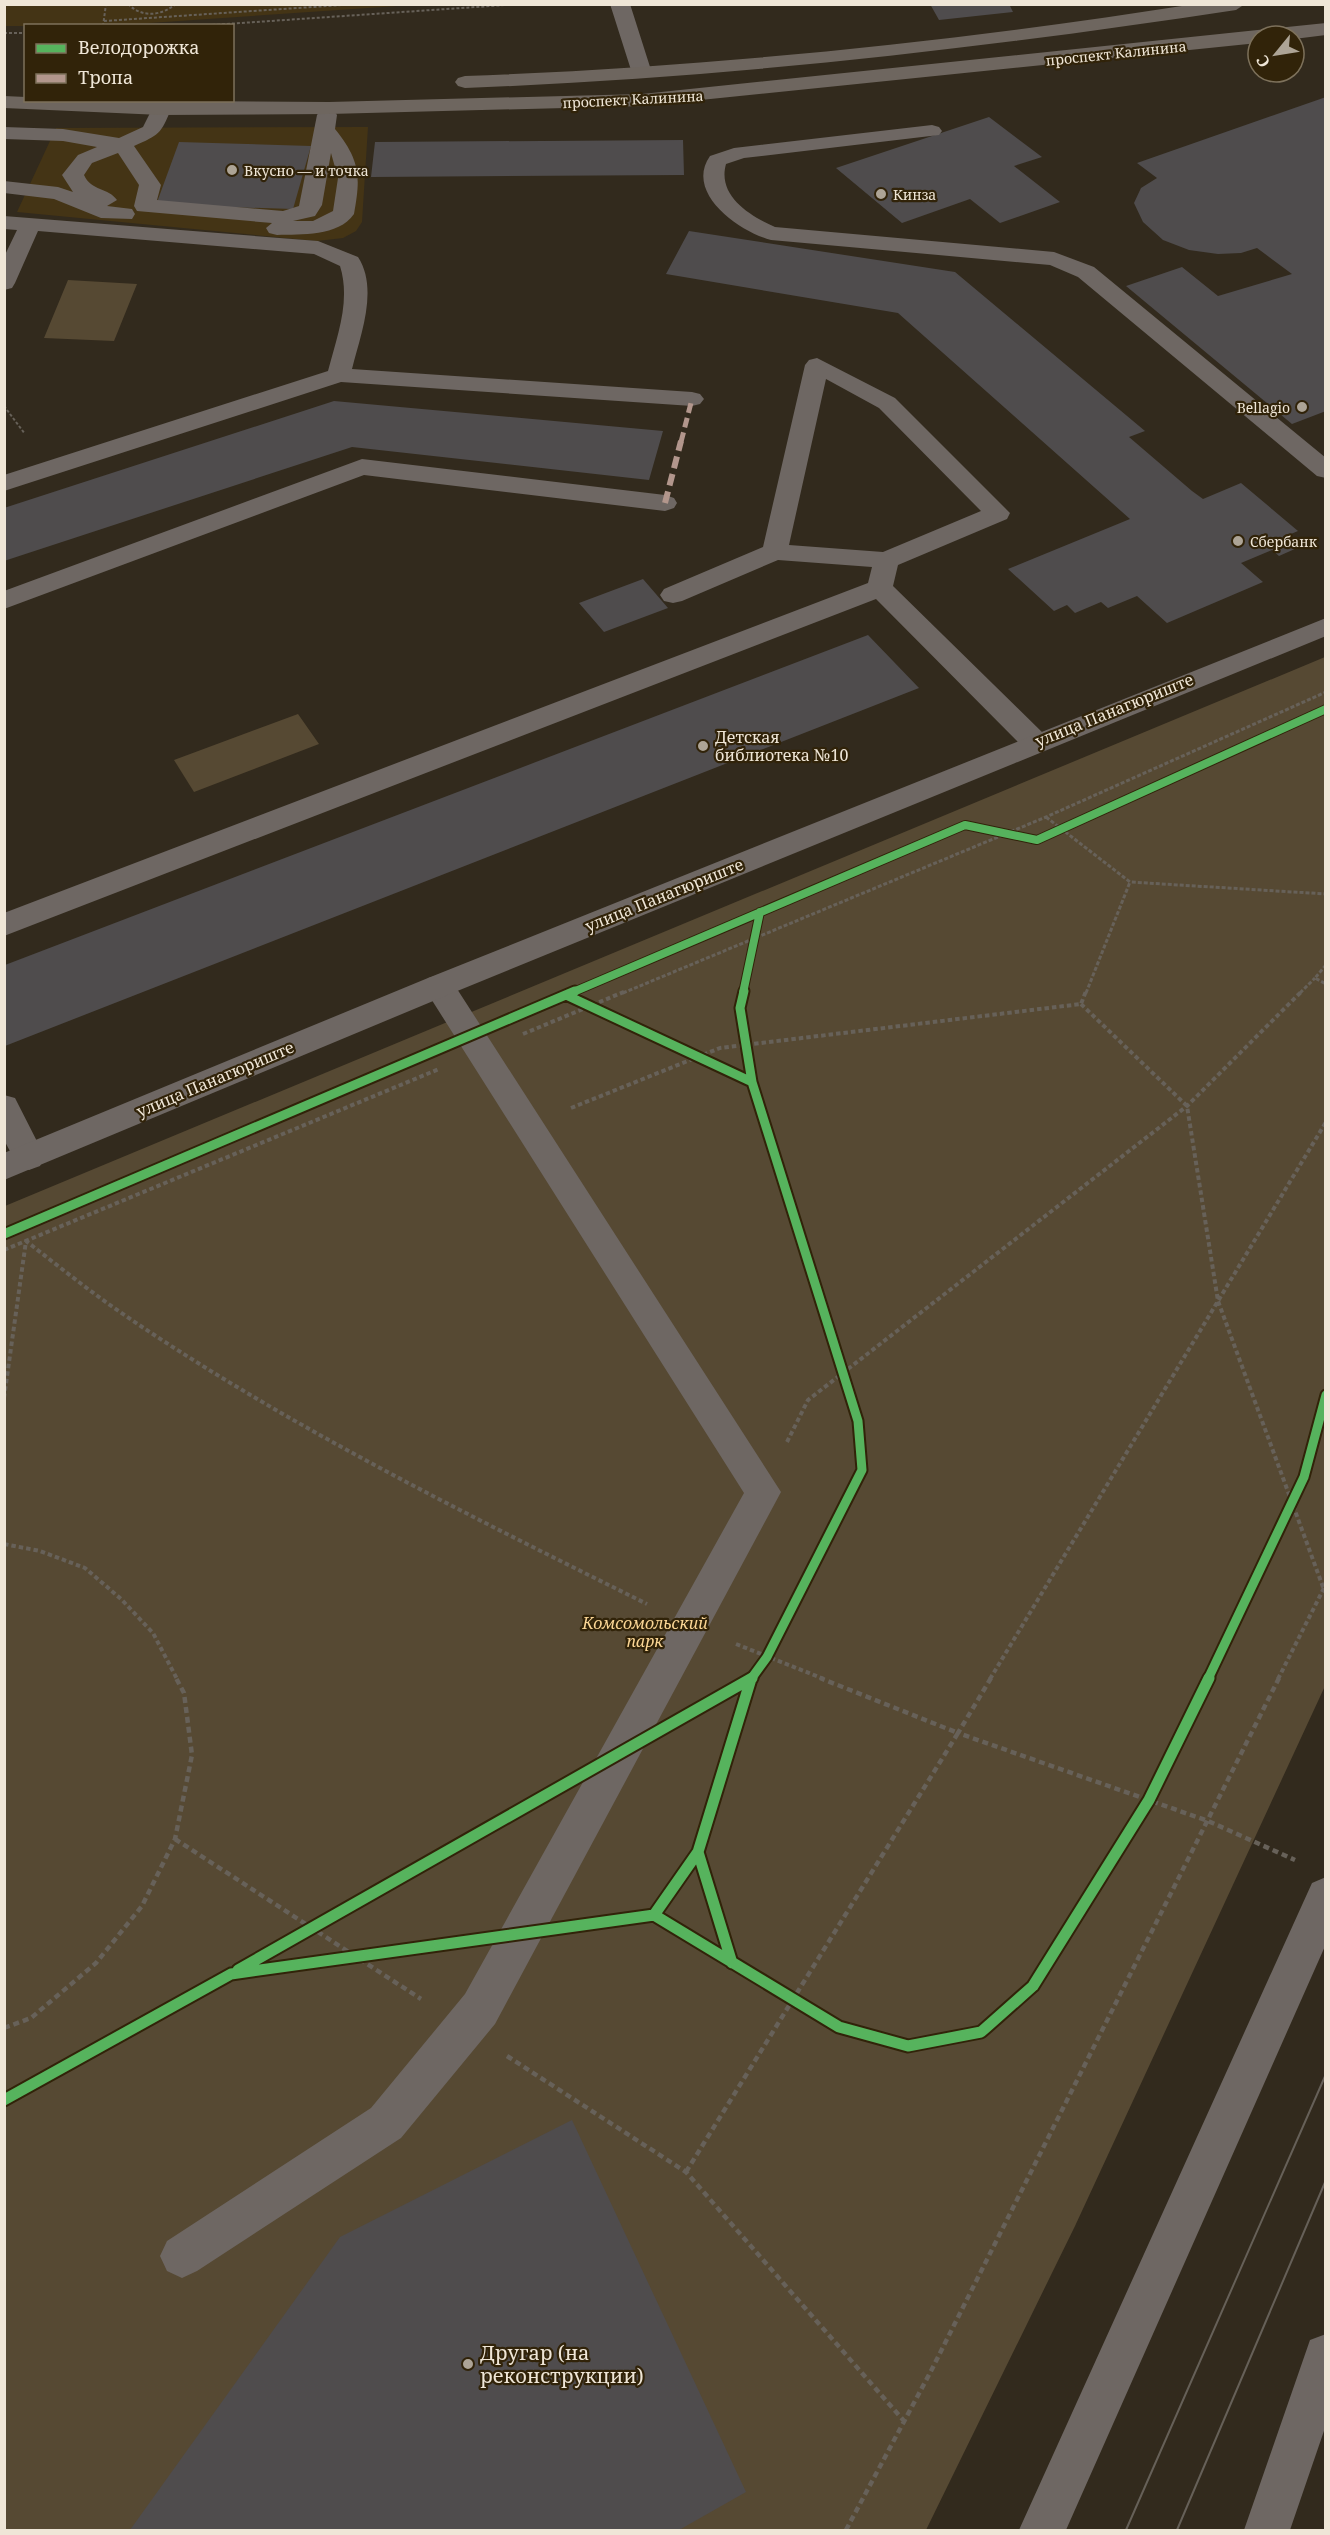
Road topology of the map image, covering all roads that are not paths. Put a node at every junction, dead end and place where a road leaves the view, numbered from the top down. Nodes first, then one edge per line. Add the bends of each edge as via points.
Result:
1 (620, 4) edge
2 (1236, 4) edge
3 (1326, 29) edge
4 (1306, 31) edge
5 (1246, 38) edge
6 (641, 70) junction
7 (443, 83) dead end
8 (4, 84) edge
9 (24, 85) edge
10 (4, 102) edge
11 (328, 108) junction
12 (161, 109) junction
13 (325, 131) junction
14 (932, 131) dead end
15 (4, 133) edge
16 (122, 144) junction
17 (4, 187) edge
18 (145, 206) junction
19 (4, 222) edge
20 (30, 224) junction
21 (4, 283) edge
22 (339, 375) junction
23 (692, 399) dead end
24 (1326, 471) edge
25 (4, 483) edge
26 (665, 503) dead end
27 (775, 552) junction
28 (886, 560) junction
29 (880, 588) junction
30 (673, 595) dead end
31 (4, 601) edge
32 (1326, 626) edge
33 (1035, 742) junction
34 (4, 925) edge
35 (439, 986) junction
36 (4, 1107) edge
37 (17, 1162) edge
38 (1315, 1880) edge
39 (182, 2256) dead end
40 (1326, 2356) edge
41 (1042, 2530) edge
42 (1267, 2530) edge

1 - 6 street
2 - 6 main road, проспект Калинина via 899,51
3 - 4 main road
5 - 11 main road, проспект Калинина via 642,100
6 - 7 main road, проспект Калинина
8 - 9 main road
10 - 12 main road, проспект Калинина
11 - 12 main road, проспект Калинина
11 - 13 street
12 - 16 street via 152,131
13 - 17 street via 348,163 349,184 343,214 317,227 269,228 101,212 58,193
13 - 18 street via 317,184 307,211 283,217
14 - 24 street via 741,152 717,160 714,183 737,217 771,233 1054,259 1086,272
15 - 16 street via 63,135
16 - 18 street via 150,185
16 - 18 street via 85,159 73,176 76,184 99,198
19 - 20 street
20 - 21 street
20 - 22 street via 318,248 350,262 357,285
22 - 23 street
22 - 25 street
26 - 31 street via 362,467
27 - 28 street
27 - 28 street via 818,365 887,403 998,513
27 - 30 street
28 - 29 street
29 - 33 street
29 - 34 street
32 - 33 street, улица Панагюриште
33 - 35 street, улица Панагюриште
35 - 37 street, улица Панагюриште
35 - 39 street via 764,1492 480,2009 386,2123
36 - 37 street
38 - 41 street
40 - 42 street

